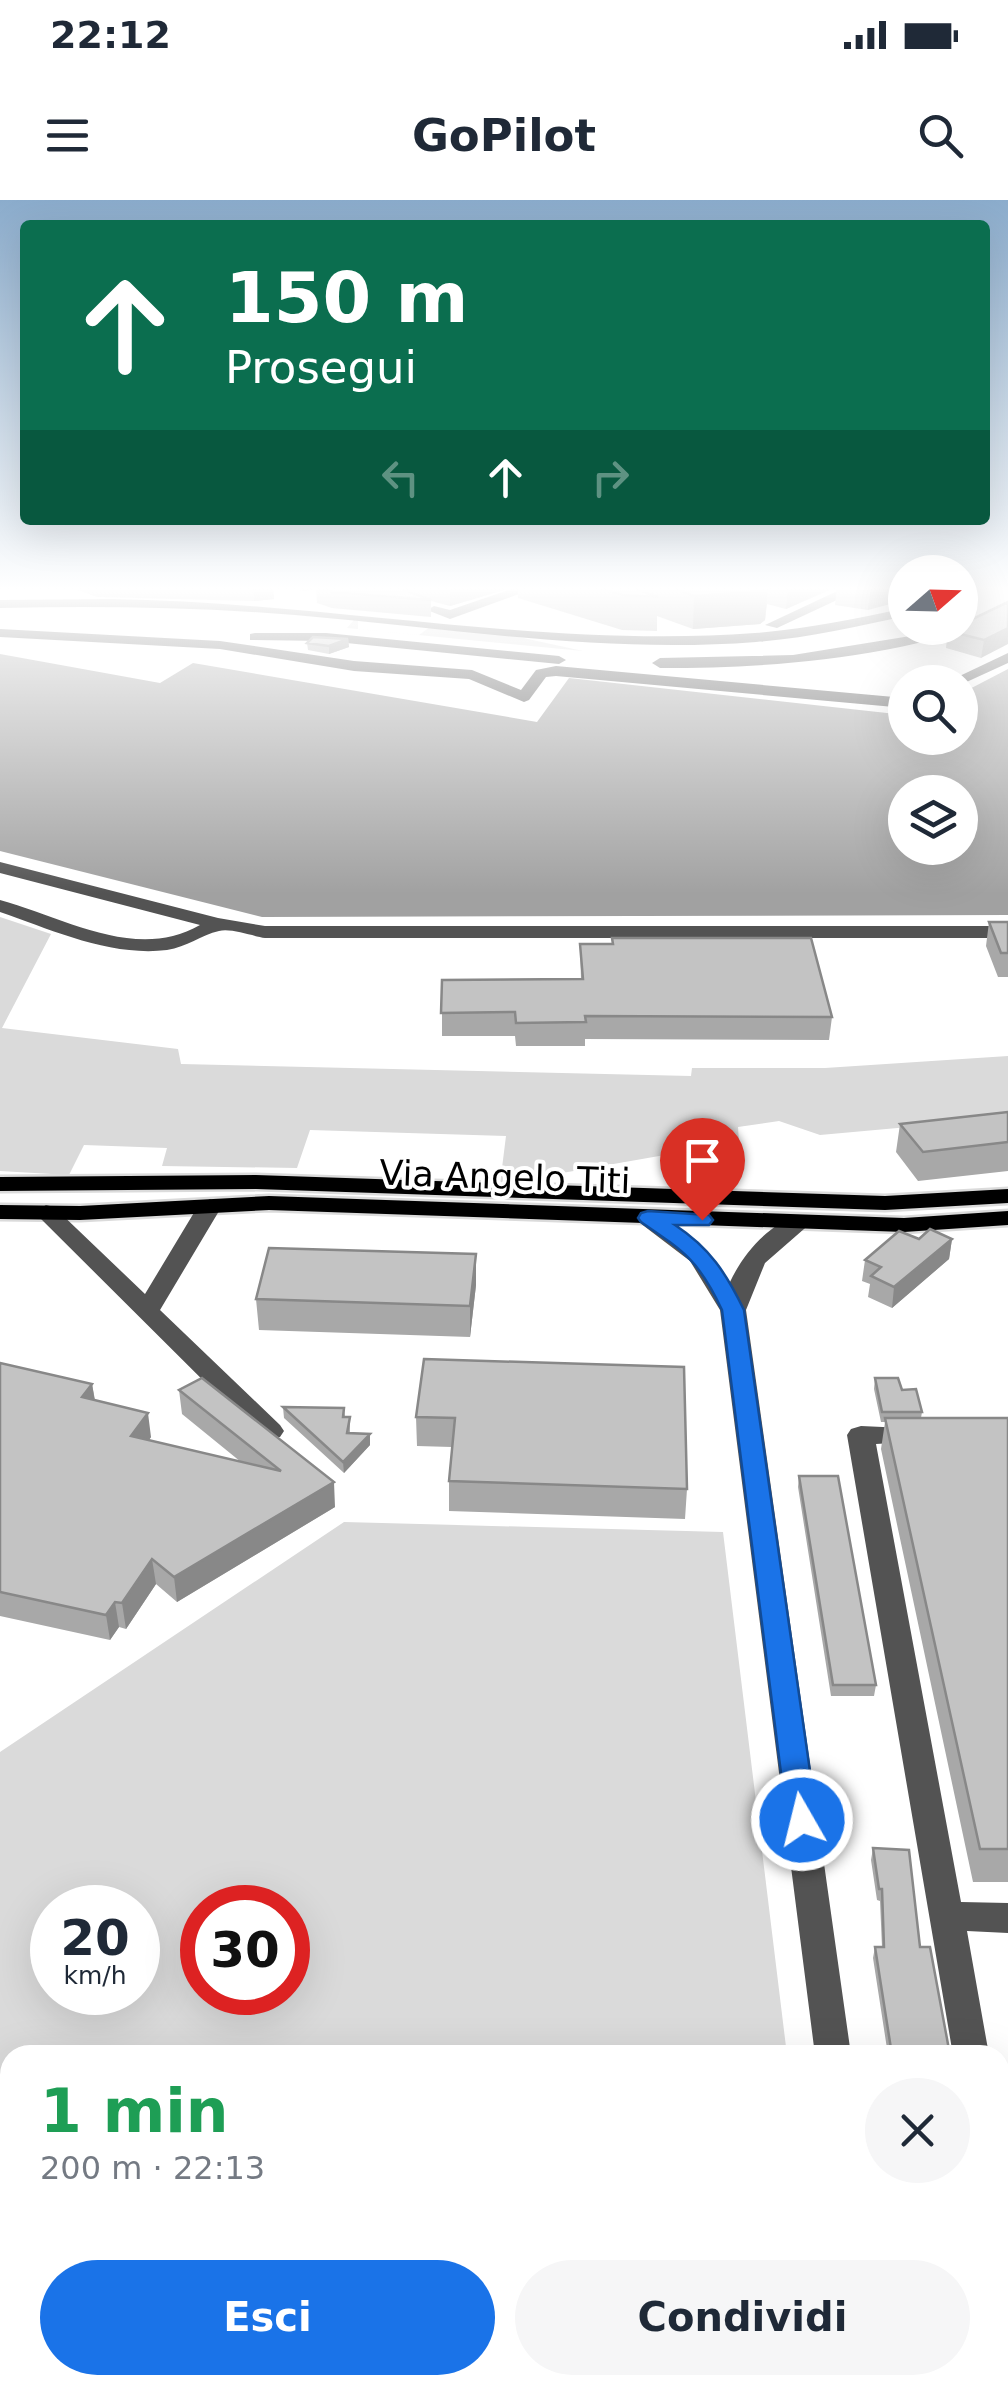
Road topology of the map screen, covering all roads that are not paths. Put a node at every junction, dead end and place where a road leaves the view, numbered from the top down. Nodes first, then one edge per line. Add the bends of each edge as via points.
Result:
1 (504, 688) edge
2 (530, 688) edge
3 (756, 688) edge
4 (888, 701) edge
5 (0, 867) edge
6 (0, 906) edge
7 (217, 924) junction
8 (1008, 932) edge
9 (0, 1184) edge
10 (1008, 1196) edge
11 (210, 1206) junction
12 (0, 1212) edge
13 (46, 1212) junction
14 (648, 1218) junction
15 (1008, 1218) edge
16 (800, 1222) junction
17 (733, 1310) junction
18 (148, 1311) junction
19 (270, 1431) edge
20 (953, 1435) edge
21 (949, 1916) junction
22 (1008, 1918) edge
23 (832, 2045) edge
24 (969, 2045) edge

1 - 2 street via 524,697
3 - 4 street
5 - 7 street
6 - 7 street via 128,942 182,942
7 - 8 street via 265,932
9 - 10 main road, Via Angelo Titi via 256,1182 885,1204
11 - 13 main road, Via Angelo Titi
11 - 14 main road, Via Angelo Titi
11 - 18 street
12 - 13 main road, Via Angelo Titi
13 - 18 street
14 - 16 main road, Via Angelo Titi
14 - 17 street via 714,1270
15 - 16 main road, Via Angelo Titi
16 - 17 street via 746,1268
17 - 23 street
18 - 19 street
20 - 21 street via 862,1434
21 - 22 street
21 - 24 street

